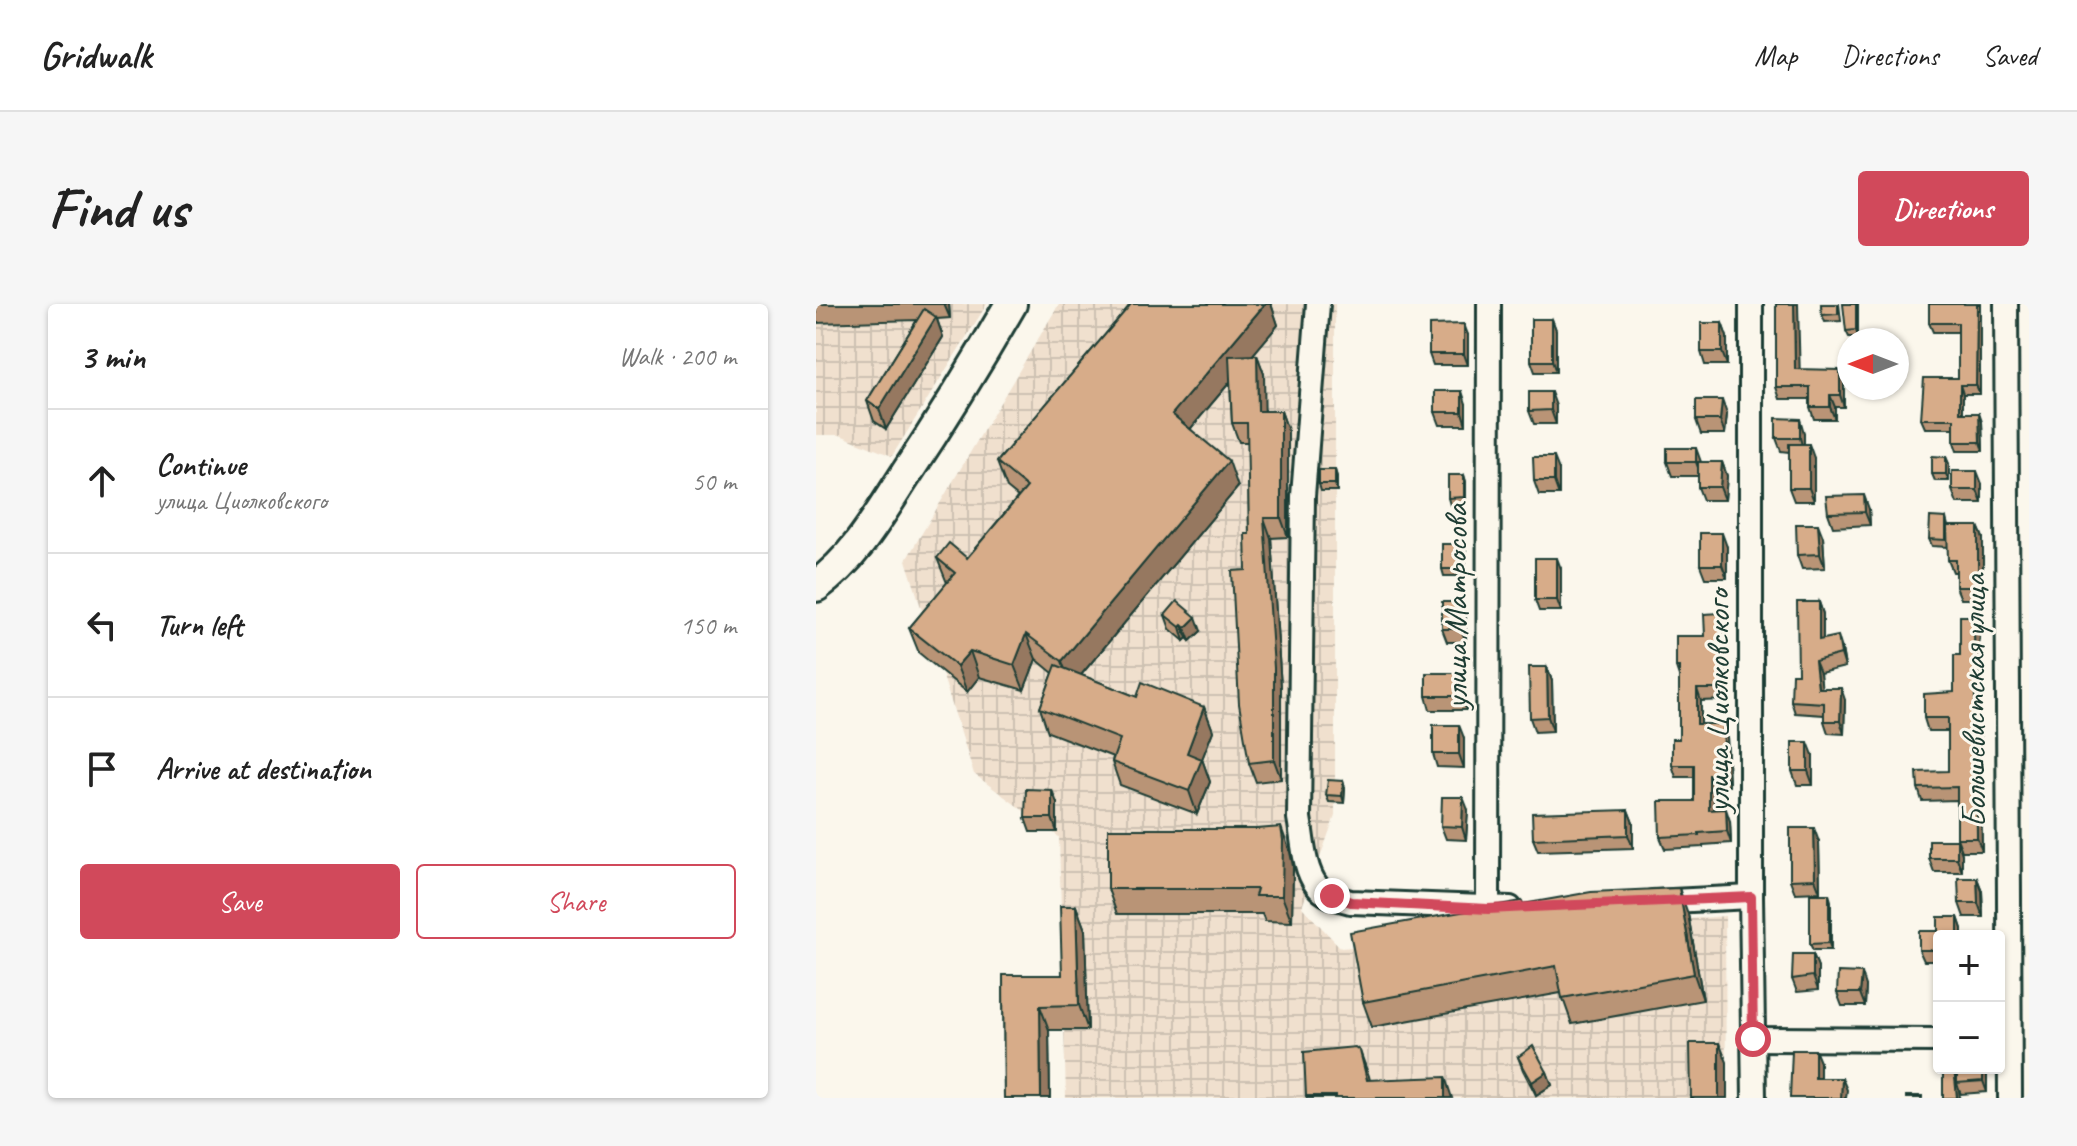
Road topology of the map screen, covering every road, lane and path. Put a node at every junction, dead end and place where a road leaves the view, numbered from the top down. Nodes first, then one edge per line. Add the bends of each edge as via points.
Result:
1 (1011, 304) edge
2 (1318, 304) edge
3 (1489, 304) edge
4 (1751, 304) edge
5 (2006, 304) edge
6 (816, 586) edge
7 (1751, 897) junction
8 (1627, 903) edge
9 (1535, 907) edge
10 (1488, 909) junction
11 (1753, 1039) junction
12 (1933, 1040) edge
13 (2012, 1041) edge
14 (1754, 1098) edge
15 (2010, 1098) edge

1 - 6 street via 960,393 859,546
2 - 10 street via 1303,496 1299,818 1307,862 1317,886 1351,902
3 - 10 street, улица Матросова
4 - 7 street, улица Циолковского
5 - 13 street, Большевистская улица
7 - 8 street
7 - 11 street, улица Циолковского
9 - 10 street
11 - 12 street
11 - 14 street, улица Циолковского
13 - 15 street, Большевистская улица

